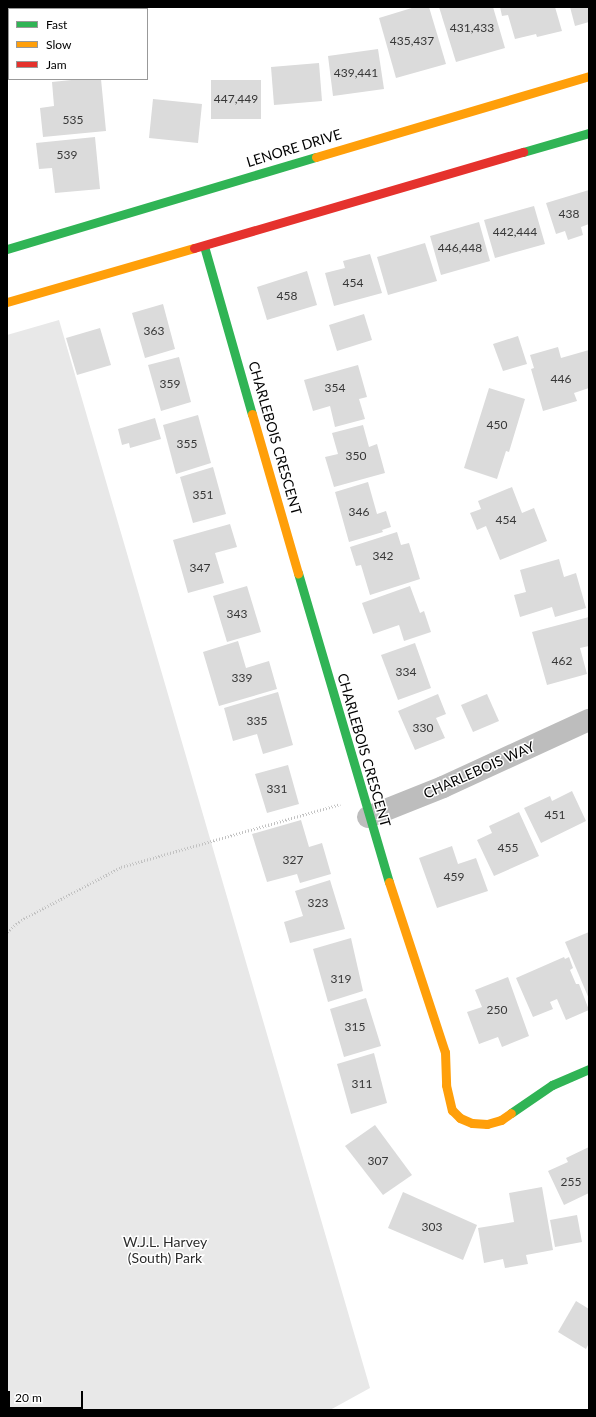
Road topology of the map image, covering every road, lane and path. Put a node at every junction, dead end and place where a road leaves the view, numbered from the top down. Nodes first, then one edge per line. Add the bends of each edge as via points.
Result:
1 (589, 76) edge
2 (589, 133) edge
3 (204, 246) junction
4 (7, 250) edge
5 (7, 302) edge
6 (589, 720) edge
7 (360, 785) junction
8 (368, 817) junction
9 (7, 932) edge
10 (589, 1069) edge

1 - 4 main road, LENORE DRIVE
2 - 3 main road
3 - 5 main road
3 - 7 main road, CHARLEBOIS CRESCENT
6 - 8 street, CHARLEBOIS WAY via 443,787
7 - 8 main road, CHARLEBOIS CRESCENT
7 - 9 path via 338,795 342,804 121,867 21,920
8 - 10 main road, CHARLEBOIS CRESCENT via 445,1052 447,1090 452,1110 460,1118 472,1123 487,1124 502,1120 552,1085

